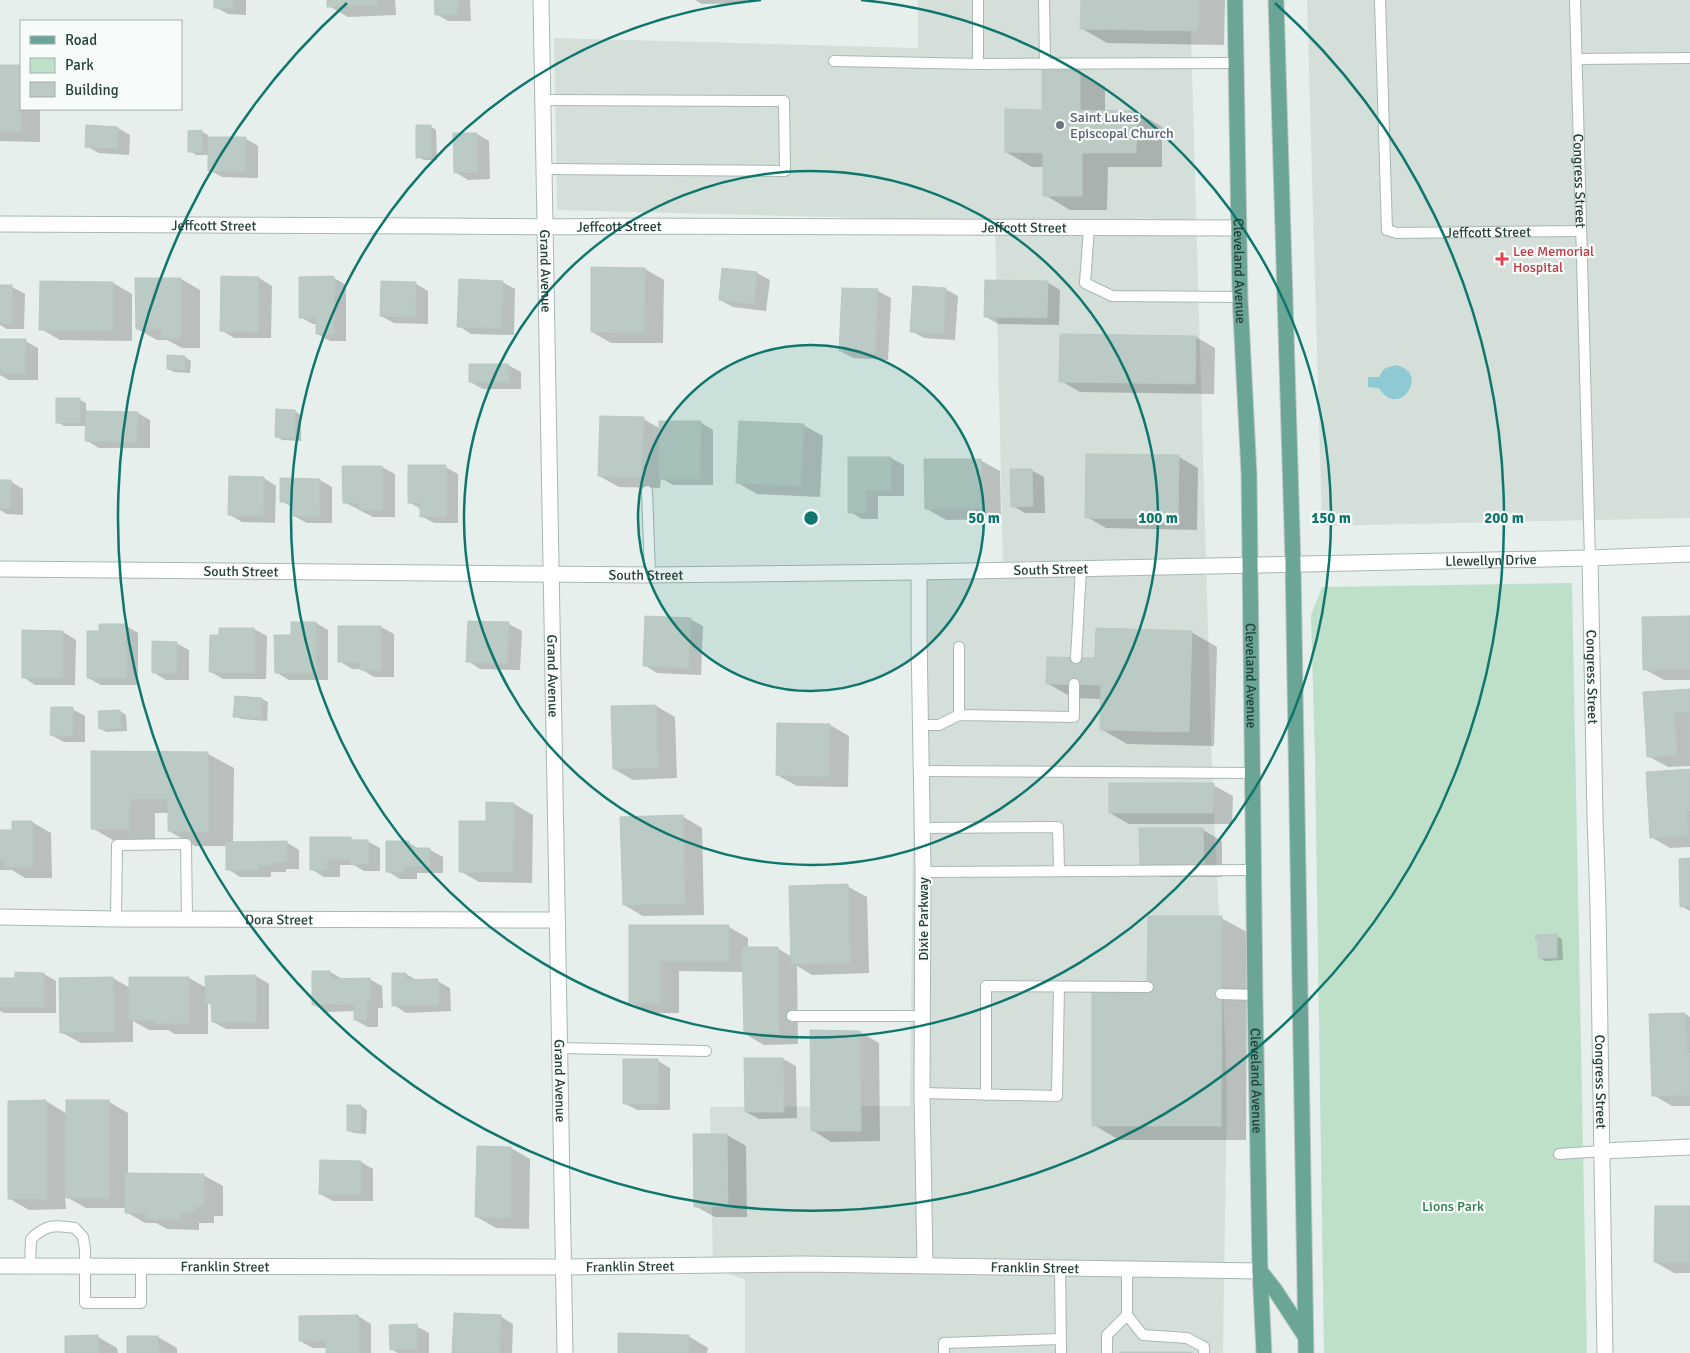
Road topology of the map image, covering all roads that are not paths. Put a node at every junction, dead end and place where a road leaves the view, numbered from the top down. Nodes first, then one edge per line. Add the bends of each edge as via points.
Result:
1 (541, 0) edge
2 (978, 0) edge
3 (1044, 0) edge
4 (1234, 0) edge
5 (1276, 0) edge
6 (1380, 0) edge
7 (1575, 0) edge
8 (1690, 58) edge
9 (1576, 59) junction
10 (834, 61) dead end
11 (1235, 63) junction
12 (978, 64) junction
13 (1045, 64) junction
14 (543, 100) junction
15 (544, 169) junction
16 (0, 224) edge
17 (545, 228) junction
18 (1089, 228) junction
19 (1238, 228) junction
20 (1581, 231) junction
21 (1240, 297) junction
22 (647, 491) dead end
23 (1690, 554) edge
24 (1590, 558) junction
25 (1293, 564) junction
26 (1251, 565) junction
27 (1081, 568) junction
28 (0, 569) edge
29 (919, 572) junction
30 (551, 575) junction
31 (650, 575) junction
32 (959, 647) dead end
33 (1076, 653) dead end
34 (1074, 684) dead end
35 (959, 716) junction
36 (920, 725) junction
37 (921, 770) junction
38 (1253, 773) junction
39 (922, 828) junction
40 (1253, 870) junction
41 (1059, 871) junction
42 (923, 872) junction
43 (0, 917) edge
44 (116, 919) junction
45 (188, 919) junction
46 (558, 920) junction
47 (1058, 987) junction
48 (1148, 987) dead end
49 (1221, 994) dead end
50 (1255, 995) junction
51 (792, 1016) dead end
52 (922, 1016) junction
53 (560, 1048) junction
54 (706, 1051) dead end
55 (922, 1093) junction
56 (986, 1095) junction
57 (1690, 1147) edge
58 (1602, 1151) junction
59 (1559, 1154) dead end
60 (925, 1265) junction
61 (0, 1266) edge
62 (30, 1266) junction
63 (85, 1266) junction
64 (141, 1266) junction
65 (563, 1267) junction
66 (1060, 1268) junction
67 (1127, 1268) junction
68 (1260, 1271) junction
69 (1127, 1315) junction
70 (1305, 1337) junction
71 (1060, 1339) junction
72 (565, 1353) edge
73 (944, 1353) edge
74 (1061, 1353) edge
75 (1108, 1353) edge
76 (1204, 1353) edge
77 (1264, 1353) edge
78 (1306, 1353) edge
79 (1605, 1353) edge

1 - 14 street, Grand Avenue
2 - 12 lane
3 - 13 lane
4 - 11 main road, Cleveland Avenue
5 - 25 main road
6 - 20 lane, Jeffcott Street via 1387,230 1397,234
7 - 9 lane, Congress Street
8 - 9 lane
9 - 20 lane, Congress Street
10 - 12 lane
11 - 13 lane
11 - 19 main road, Cleveland Avenue
12 - 13 lane
14 - 15 street, Grand Avenue
14 - 15 lane via 784,101 785,170
15 - 17 street, Grand Avenue
16 - 17 street, Jeffcott Street
17 - 18 street, Jeffcott Street
17 - 30 street, Grand Avenue
18 - 19 street, Jeffcott Street
18 - 21 lane via 1085,283 1112,296
19 - 21 main road, Cleveland Avenue
20 - 24 lane, Congress Street
21 - 26 main road, Cleveland Avenue
22 - 31 lane
23 - 24 street, Llewellyn Drive
24 - 25 street, Llewellyn Drive
24 - 58 street, Congress Street
25 - 26 street, South Street
25 - 70 main road
26 - 27 street, South Street
26 - 38 main road, Cleveland Avenue
27 - 29 street, South Street
27 - 33 lane
28 - 30 street, South Street
29 - 31 street, South Street
29 - 36 street, Dixie Parkway
30 - 31 street, South Street
30 - 46 street, Grand Avenue
32 - 35 lane
34 - 35 lane via 1074,718
35 - 36 lane via 939,725
36 - 37 street, Dixie Parkway
37 - 38 lane
37 - 39 street, Dixie Parkway
38 - 40 main road, Cleveland Avenue
39 - 41 lane via 1058,827
39 - 42 street, Dixie Parkway
40 - 41 lane
40 - 50 main road, Cleveland Avenue
41 - 42 lane
42 - 52 street, Dixie Parkway
43 - 44 street, Dora Street
44 - 45 street, Dora Street
44 - 45 lane via 117,845 186,844
45 - 46 street, Dora Street
46 - 53 street, Grand Avenue
47 - 48 lane
47 - 56 lane via 1057,1096
47 - 56 lane via 986,986
49 - 50 lane
50 - 68 main road, Cleveland Avenue
51 - 52 lane
52 - 55 street, Dixie Parkway
53 - 54 lane
53 - 65 street, Grand Avenue
55 - 56 lane
55 - 60 street, Dixie Parkway
57 - 58 street
58 - 59 lane
58 - 79 street, Congress Street
60 - 65 street, Franklin Street
60 - 66 street, Franklin Street
61 - 62 street, Franklin Street
62 - 63 street, Franklin Street
62 - 63 lane via 31,1239 41,1229 60,1226 75,1228 83,1238
63 - 64 street, Franklin Street
63 - 64 lane via 85,1303 141,1303
64 - 65 street, Franklin Street
65 - 72 street, Grand Avenue
66 - 67 street, Franklin Street
66 - 71 lane
67 - 68 street, Franklin Street
67 - 69 lane
68 - 70 main road via 1276,1290
68 - 77 main road, Cleveland Avenue
69 - 75 lane via 1107,1335
69 - 76 lane via 1142,1335 1187,1338 1204,1346
70 - 78 main road
71 - 73 lane via 944,1343
71 - 74 lane

